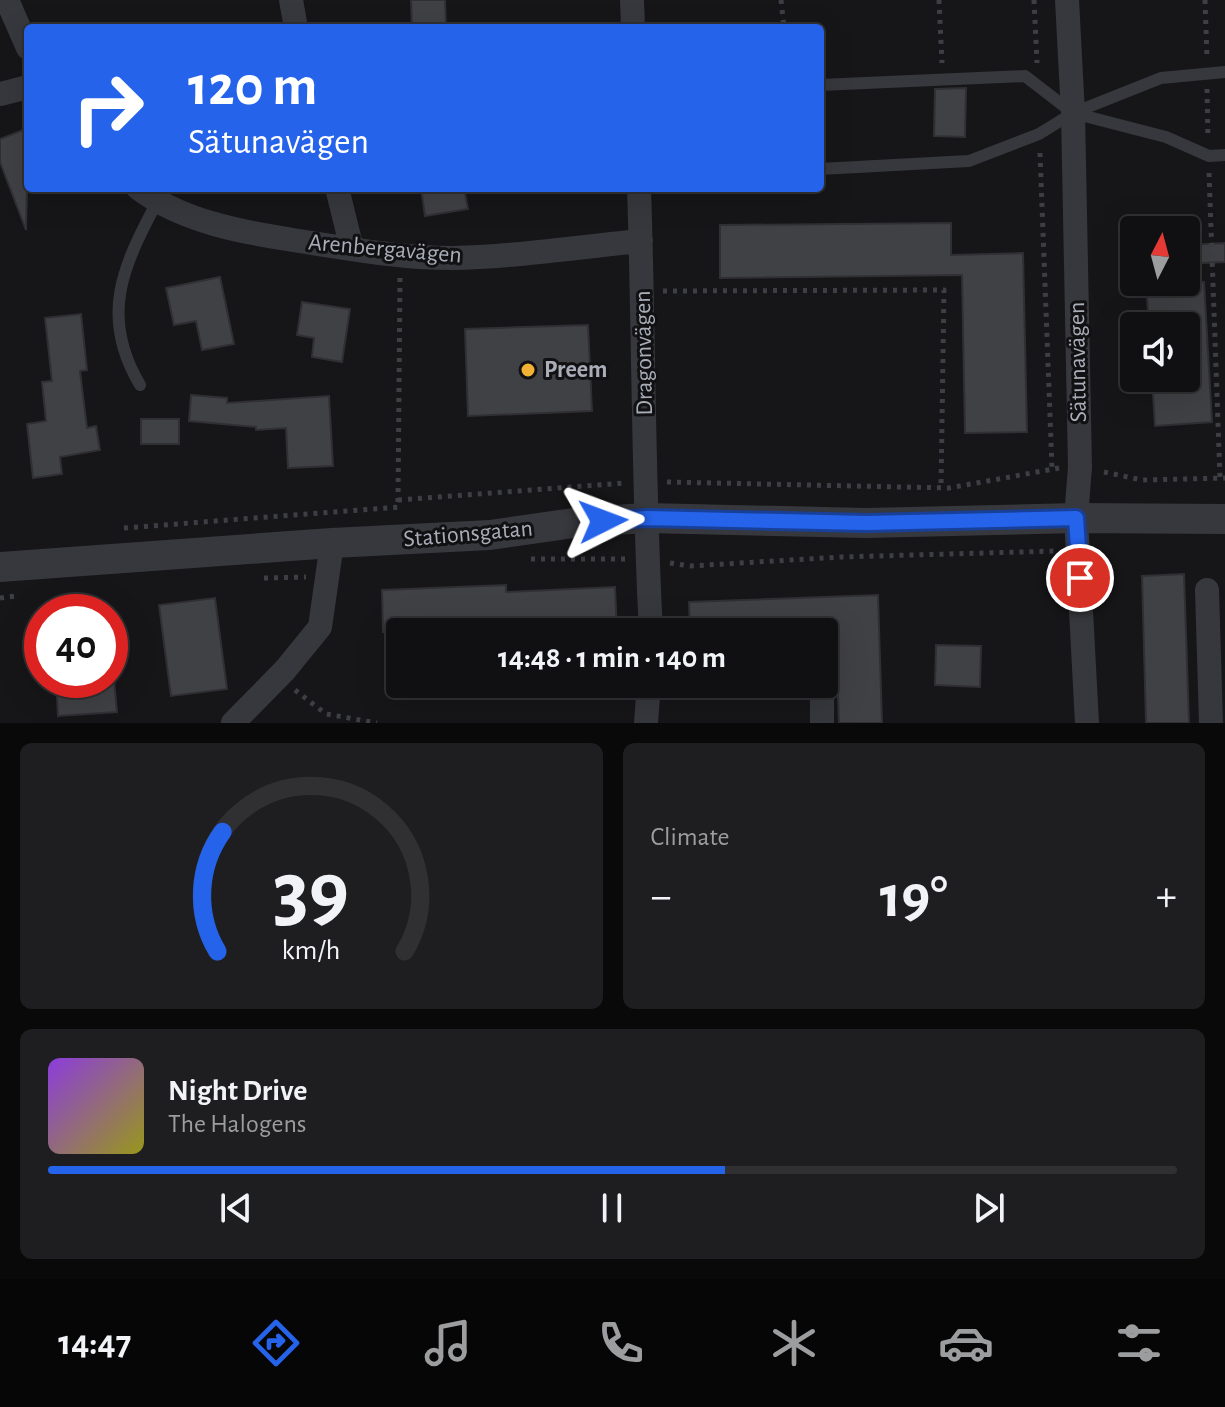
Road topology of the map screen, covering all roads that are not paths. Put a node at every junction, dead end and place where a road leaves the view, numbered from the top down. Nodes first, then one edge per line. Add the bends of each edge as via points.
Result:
1 (7, 0) edge
2 (291, 0) edge
3 (632, 0) edge
4 (1067, 0) edge
5 (295, 24) edge
6 (633, 24) edge
7 (24, 39) edge
8 (1225, 72) edge
9 (824, 85) edge
10 (24, 88) edge
11 (0, 94) edge
12 (1073, 113) junction
13 (1225, 155) edge
14 (824, 169) edge
15 (338, 192) edge
16 (639, 192) edge
17 (147, 195) edge
18 (641, 241) junction
19 (352, 249) junction
20 (140, 385) dead end
21 (647, 518) junction
22 (1076, 518) junction
23 (1225, 519) edge
24 (332, 543) junction
25 (0, 567) edge
26 (1207, 590) dead end
27 (650, 618) edge
28 (648, 698) edge
29 (822, 698) edge
30 (233, 723) edge
31 (646, 723) edge
32 (822, 723) edge
33 (1087, 723) edge
34 (1211, 723) edge

1 - 7 street
2 - 5 street
3 - 6 street
4 - 12 street, Sätunavägen
8 - 12 lane via 1161,78
9 - 12 lane via 1025,76
10 - 11 street
12 - 13 lane via 1166,137 1209,156
12 - 14 lane via 1039,134 969,161
12 - 22 street, Sätunavägen via 1080,467
15 - 19 street
16 - 18 street, Dragonvägen
17 - 19 street, Arenbergavägen via 254,234
17 - 20 lane via 116,308 128,366
18 - 19 street, Arenbergavägen via 451,258
18 - 21 street, Dragonvägen
21 - 22 street, Stationsgatan via 866,523
21 - 24 street, Stationsgatan via 490,535
21 - 27 street, Dragonvägen
22 - 23 street, Stationsgatan
22 - 33 street, Sätunavägen
24 - 25 street, Stationsgatan
24 - 30 street via 320,627
26 - 34 street
28 - 31 street
29 - 32 street

